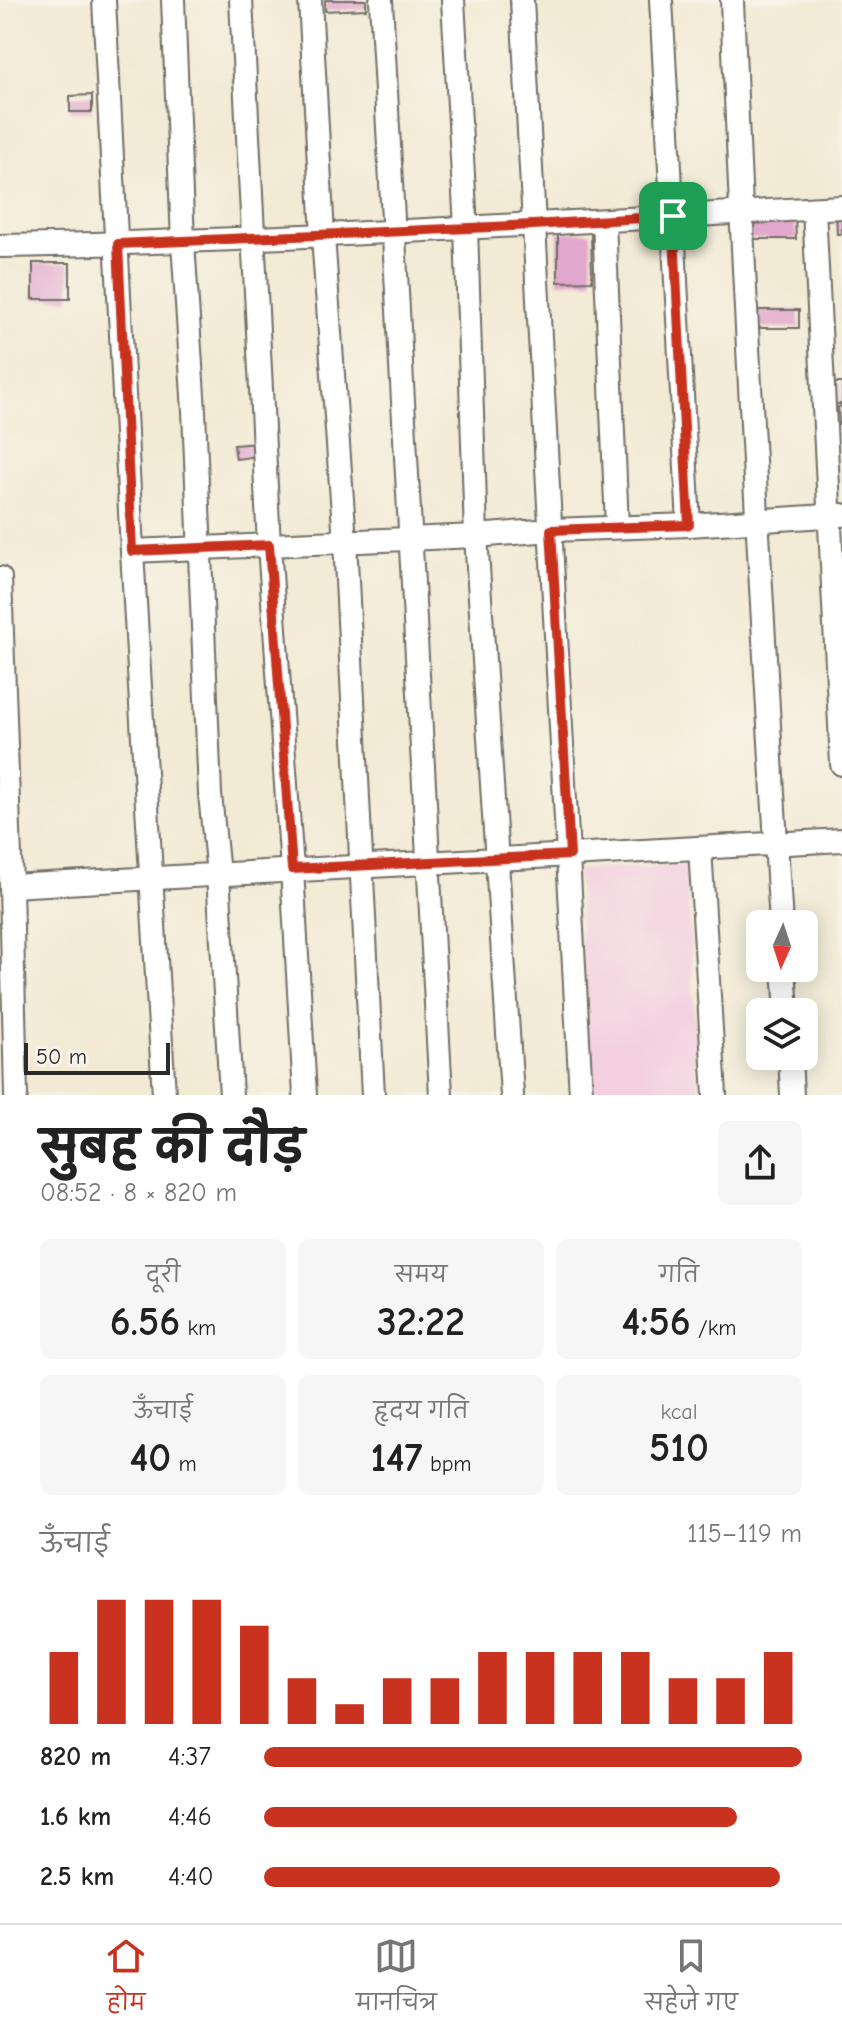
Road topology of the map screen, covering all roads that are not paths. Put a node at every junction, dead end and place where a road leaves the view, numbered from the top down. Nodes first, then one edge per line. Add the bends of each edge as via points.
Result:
1 (104, 0) edge
2 (173, 0) edge
3 (241, 0) edge
4 (310, 0) edge
5 (381, 0) edge
6 (453, 0) edge
7 (522, 0) edge
8 (661, 0) edge
9 (732, 0) edge
10 (842, 207) edge
11 (814, 209) junction
12 (740, 212) junction
13 (673, 216) junction
14 (604, 221) junction
15 (533, 225) junction
16 (466, 228) junction
17 (395, 232) junction
18 (323, 236) junction
19 (252, 239) junction
20 (183, 242) junction
21 (118, 244) junction
22 (0, 246) edge
23 (836, 515) edge
24 (756, 520) junction
25 (689, 525) junction
26 (617, 527) junction
27 (551, 530) junction
28 (476, 536) junction
29 (411, 537) junction
30 (345, 541) junction
31 (269, 545) junction
32 (201, 549) junction
33 (132, 551) junction
34 (0, 578) edge
35 (842, 764) edge
36 (842, 840) edge
37 (776, 844) junction
38 (700, 848) junction
39 (570, 855) junction
40 (497, 858) junction
41 (428, 862) junction
42 (363, 866) junction
43 (292, 869) junction
44 (218, 874) junction
45 (152, 878) junction
46 (11, 886) junction
47 (780, 910) edge
48 (791, 1070) edge
49 (16, 1095) edge
50 (164, 1095) edge
51 (231, 1095) edge
52 (305, 1095) edge
53 (373, 1095) edge
54 (441, 1095) edge
55 (512, 1095) edge
56 (581, 1095) edge
57 (715, 1095) edge
58 (792, 1095) edge

1 - 21 street
2 - 20 street
3 - 19 street
4 - 18 street
5 - 17 street
6 - 16 street
7 - 15 street
8 - 13 street
9 - 12 street
10 - 11 street
11 - 12 street
11 - 23 street
12 - 13 street
12 - 24 street
13 - 14 street
13 - 25 street
14 - 15 street
14 - 26 street
15 - 16 street
15 - 27 street
16 - 17 street
16 - 28 street
17 - 18 street
17 - 29 street
18 - 19 street
18 - 30 street
19 - 20 street
19 - 31 street
20 - 21 street
20 - 32 street
21 - 22 street
21 - 33 street
23 - 24 street
23 - 35 street
24 - 25 street
24 - 37 street
25 - 26 street
26 - 27 street
27 - 28 street
27 - 39 street
28 - 29 street
28 - 40 street
29 - 30 street
29 - 41 street
30 - 31 street
30 - 42 street
31 - 32 street
31 - 43 street
32 - 33 street
32 - 44 street
33 - 45 street
34 - 46 street
36 - 37 street
37 - 38 street
37 - 47 street
38 - 39 street
38 - 57 street
39 - 40 street
39 - 56 street
40 - 41 street
40 - 55 street
41 - 42 street
41 - 54 street
42 - 43 street
42 - 53 street
43 - 44 street
43 - 52 street
44 - 45 street
44 - 51 street
45 - 46 street
45 - 50 street
46 - 49 street
48 - 58 street

